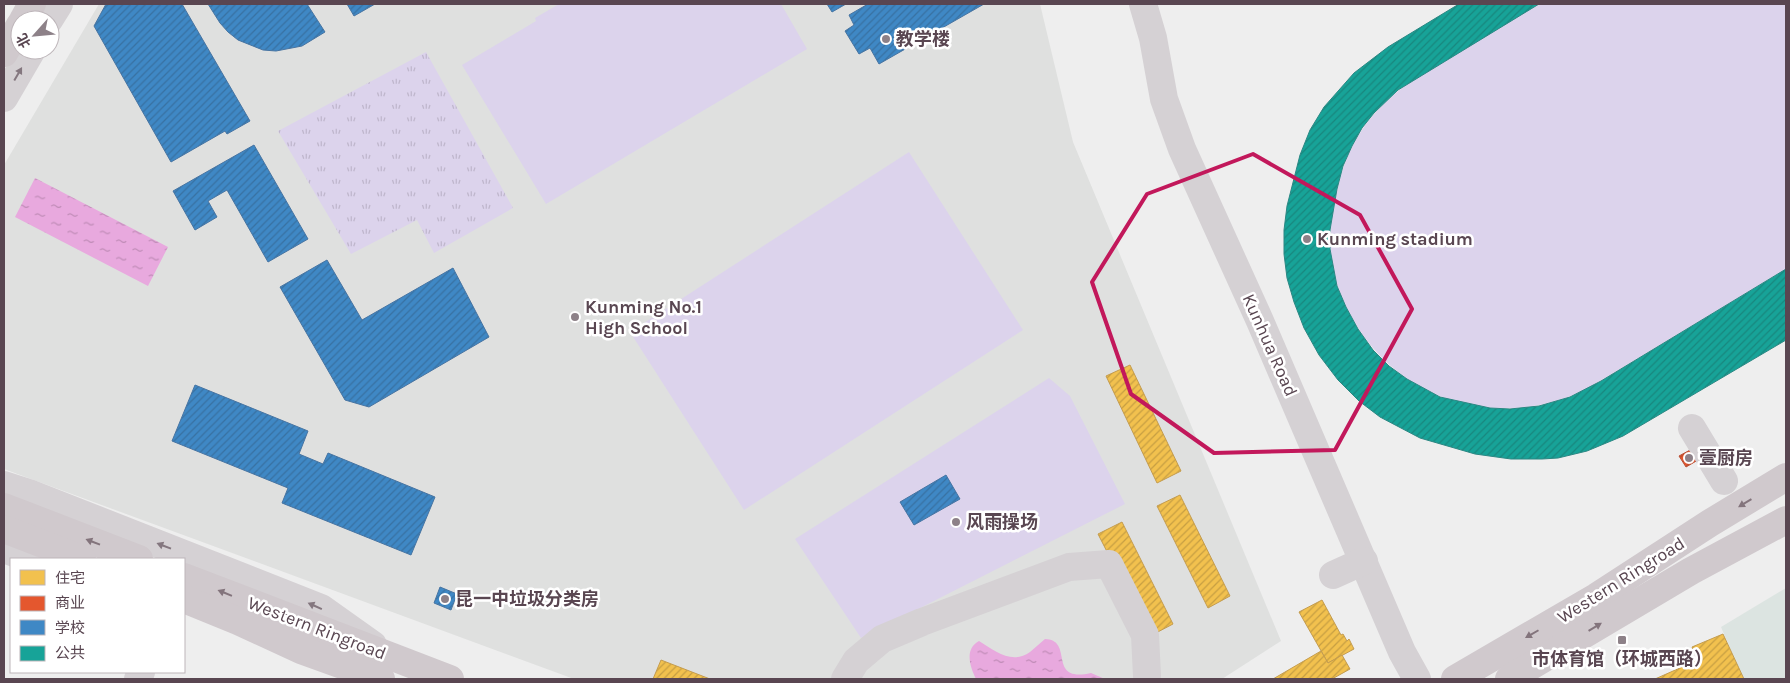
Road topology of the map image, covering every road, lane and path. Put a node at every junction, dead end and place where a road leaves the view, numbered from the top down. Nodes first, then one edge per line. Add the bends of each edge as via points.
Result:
1 (1143, 4) edge
2 (26, 60) edge
3 (4, 98) edge
4 (1692, 428) dead end
5 (1786, 477) edge
6 (1724, 481) dead end
7 (4, 485) edge
8 (4, 507) edge
9 (1786, 520) edge
10 (4, 529) edge
11 (4, 549) edge
12 (27, 558) edge
13 (79, 558) edge
14 (136, 558) edge
15 (1364, 561) junction
16 (1333, 575) dead end
17 (185, 577) edge
18 (185, 599) edge
19 (185, 614) edge
20 (238, 621) junction
21 (301, 650) junction
22 (383, 666) edge
23 (1518, 675) edge
24 (1147, 676) dead end
25 (344, 679) edge
26 (450, 679) edge
27 (845, 679) edge
28 (1417, 679) edge
29 (1455, 679) edge

1 - 15 street, Kunhua Road via 1164,99 1182,149
3 -> 2 street
4 - 6 street
5 -> 29 main road, Western Ringroad via 1596,597
22 -> 7 street via 321,608
14 -> 8 main road
23 -> 9 main road, Western Ringroad via 1691,571
10 - 13 main road
11 - 12 street
15 - 16 street
15 - 28 street, Kunhua Road via 1402,652
22 -> 17 main road, Western Ringroad via 310,626
18 - 20 main road, Western Ringroad
19 - 20 street
20 - 21 main road, Western Ringroad
21 - 22 main road, Western Ringroad
21 - 25 street
22 - 26 main road, Western Ringroad
24 - 27 street via 1145,635 1109,564 1069,567 898,632 882,639 856,660

